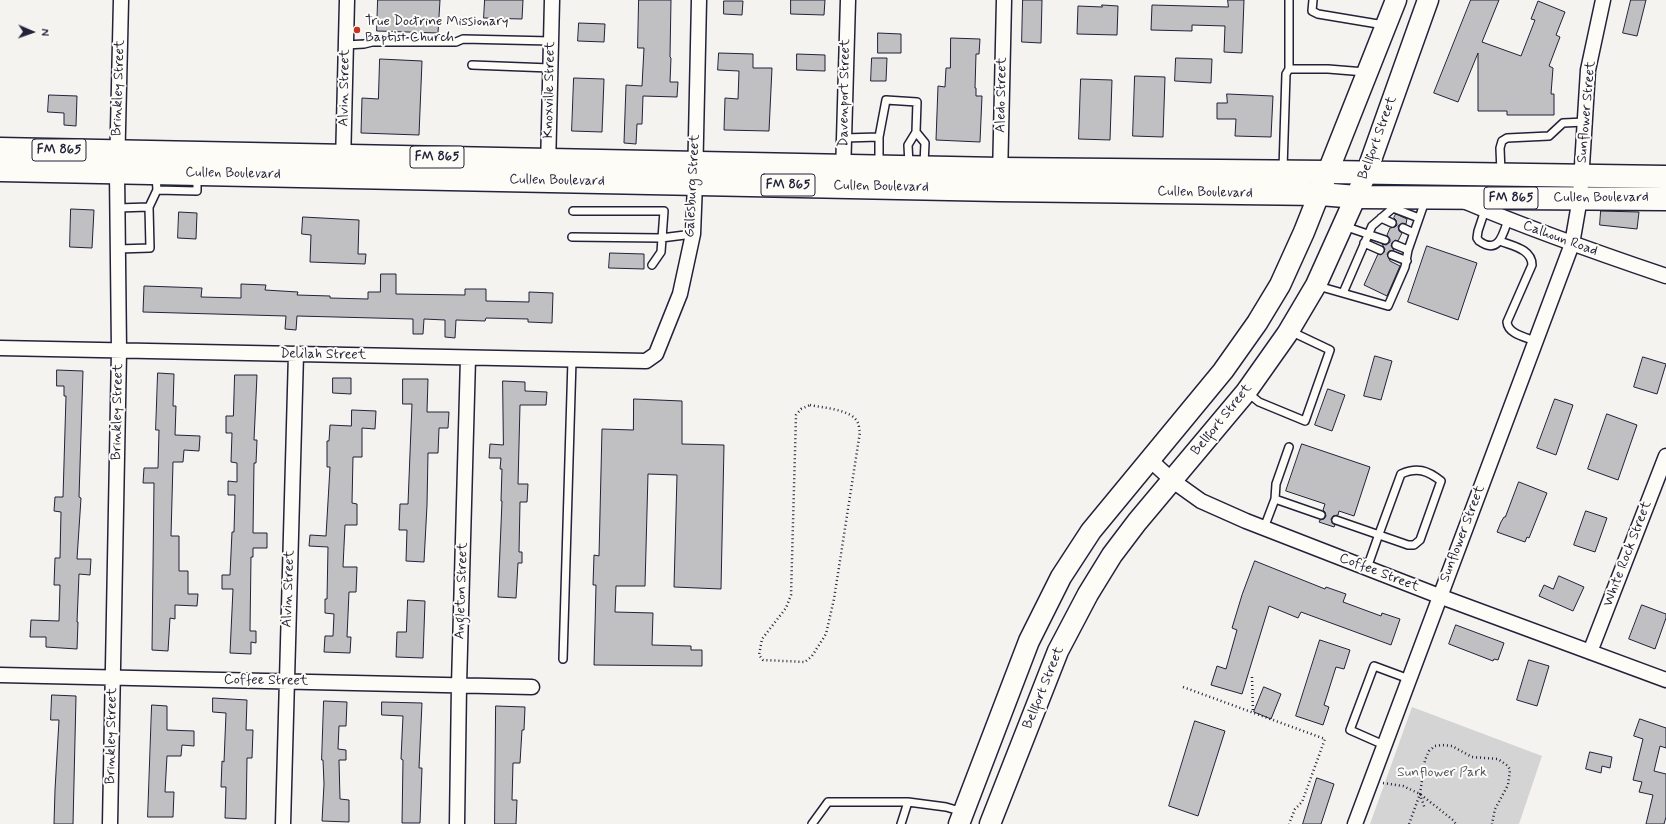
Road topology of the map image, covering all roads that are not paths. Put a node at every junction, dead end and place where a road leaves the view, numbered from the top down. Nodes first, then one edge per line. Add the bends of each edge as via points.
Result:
1 (121, 0) edge
2 (347, 0) edge
3 (552, 0) edge
4 (699, 0) edge
5 (848, 0) edge
6 (1004, 0) edge
7 (1289, 0) edge
8 (1313, 0) edge
9 (1396, 0) edge
10 (1428, 0) edge
11 (1603, 0) edge
12 (1386, 26) junction
13 (551, 41) junction
14 (346, 45) junction
15 (472, 65) dead end
16 (550, 68) junction
17 (1289, 69) junction
18 (1368, 72) junction
19 (1585, 122) junction
20 (916, 132) junction
21 (879, 137) junction
22 (844, 138) junction
23 (0, 149) edge
24 (117, 162) junction
25 (343, 166) junction
26 (879, 167) junction
27 (916, 167) junction
28 (0, 170) edge
29 (548, 170) junction
30 (1283, 172) junction
31 (1328, 172) junction
32 (695, 173) junction
33 (1366, 174) junction
34 (1501, 175) junction
35 (843, 176) junction
36 (1581, 176) junction
37 (1666, 177) edge
38 (1000, 179) junction
39 (156, 181) junction
40 (1320, 194) junction
41 (1357, 196) junction
42 (1427, 197) junction
43 (1456, 197) junction
44 (1580, 198) junction
45 (1666, 199) edge
46 (1395, 202) junction
47 (149, 207) junction
48 (117, 208) junction
49 (1485, 210) junction
50 (573, 211) dead end
51 (1381, 218) junction
52 (1419, 218) junction
53 (1508, 220) junction
54 (1392, 223) dead end
55 (1343, 226) junction
56 (1404, 228) dead end
57 (1369, 233) junction
58 (1414, 233) junction
59 (693, 234) junction
60 (572, 237) dead end
61 (661, 238) junction
62 (1385, 240) dead end
63 (1500, 241) junction
64 (1364, 243) junction
65 (1572, 244) junction
66 (1396, 246) dead end
67 (118, 249) junction
68 (1380, 250) dead end
69 (1408, 250) junction
70 (1392, 255) dead end
71 (1407, 261) junction
72 (652, 265) dead end
73 (1666, 276) edge
74 (1316, 286) junction
75 (1342, 293) junction
76 (1289, 330) junction
77 (1535, 341) junction
78 (0, 348) edge
79 (119, 351) junction
80 (296, 354) junction
81 (468, 358) junction
82 (572, 360) junction
83 (646, 361) joint
84 (1223, 371) junction
85 (1246, 392) junction
86 (1289, 448) dead end
87 (1666, 456) edge
88 (1149, 459) junction
89 (1173, 480) junction
90 (1275, 499) junction
91 (1321, 515) dead end
92 (1336, 520) dead end
93 (1264, 528) junction
94 (1379, 534) junction
95 (1367, 568) junction
96 (1439, 596) junction
97 (1029, 641) junction
98 (1058, 651) junction
99 (1590, 652) junction
100 (563, 659) dead end
101 (0, 675) edge
102 (114, 677) junction
103 (1409, 679) junction
104 (1666, 680) edge
105 (286, 681) junction
106 (459, 685) junction
107 (532, 687) dead end
108 (1384, 746) junction
109 (908, 802) junction
110 (961, 818) edge
111 (991, 822) edge
112 (110, 824) edge
113 (283, 824) edge
114 (457, 824) edge
115 (812, 824) edge
116 (902, 824) edge
117 (1355, 824) edge

1 - 24 street, Brinkley Street
2 - 14 street, Alvin Street
3 - 13 street, Knoxville Street
4 - 32 street, Galesburg Street
5 - 22 street, Davenport Street
6 - 38 street, Aledo Street
7 - 17 lane
8 - 12 lane via 1312,10 1318,14
9 - 12 main road
10 - 33 main road, Bellfort Street
11 - 19 street, Sunflower Street via 1588,70
12 - 18 main road
13 - 14 lane via 464,39 456,42 372,42
13 - 16 street, Knoxville Street
14 - 25 street, Alvin Street
15 - 16 lane
16 - 29 street, Knoxville Street
17 - 18 lane
17 - 30 lane via 1286,74
18 - 31 main road
19 - 34 lane via 1563,122 1549,136 1507,138 1502,141
19 - 36 street, Sunflower Street
20 - 21 lane via 917,102 886,100
20 - 27 lane via 908,145
20 - 27 lane via 925,143
21 - 22 lane
21 - 26 lane
22 - 35 street, Davenport Street
23 - 24 main road, Cullen Boulevard / FM 865
24 - 25 main road, Cullen Boulevard / FM 865
24 - 28 main road, Cullen Boulevard / FM 865
24 - 39 main road, Cullen Boulevard / FM 865
24 - 48 street, Brinkley Street
25 - 29 main road, Cullen Boulevard / FM 865
25 - 39 main road, Cullen Boulevard / FM 865 via 197,174
26 - 27 main road, Cullen Boulevard / FM 865
26 - 35 main road, Cullen Boulevard / FM 865
27 - 38 main road, Cullen Boulevard / FM 865
29 - 32 main road, Cullen Boulevard / FM 865
30 - 31 main road, Cullen Boulevard / FM 865
30 - 38 main road, Cullen Boulevard / FM 865
31 - 33 main road, Cullen Boulevard / FM 865
31 - 40 main road
32 - 35 main road, Cullen Boulevard / FM 865
32 - 59 street, Galesburg Street
33 - 34 main road, Cullen Boulevard / FM 865
33 - 41 main road, Bellfort Street
34 - 36 main road, Cullen Boulevard / FM 865
35 - 38 main road, Cullen Boulevard / FM 865
36 - 37 main road, Cullen Boulevard / FM 865
36 - 44 street, Sunflower Street
38 - 40 main road, Cullen Boulevard / FM 865
39 - 47 lane
40 - 41 main road, Cullen Boulevard / FM 865
40 - 84 main road via 1280,285 1257,324
41 - 46 main road, Cullen Boulevard / FM 865
41 - 55 main road, Bellfort Street
42 - 43 main road, Cullen Boulevard / FM 865
42 - 46 main road, Cullen Boulevard / FM 865
42 - 52 lane
43 - 44 main road, Cullen Boulevard / FM 865
43 - 49 street, Calhoun Road
44 - 45 main road, Cullen Boulevard / FM 865
44 - 65 street, Sunflower Street
46 - 51 lane
46 - 52 lane
47 - 48 lane
47 - 67 lane via 150,248
48 - 67 street, Brinkley Street
49 - 53 street, Calhoun Road
49 - 63 lane via 1477,238 1490,246
50 - 61 lane via 664,212
51 - 54 lane
51 - 57 lane via 1372,226
52 - 58 lane
53 - 63 lane
53 - 65 street, Calhoun Road
55 - 57 lane
55 - 74 main road, Bellfort Street
56 - 58 lane
57 - 62 lane
57 - 64 lane
58 - 69 lane
59 - 61 lane
59 - 83 street, Galesburg Street via 680,294 656,354
60 - 61 lane
61 - 72 lane via 661,252
63 - 77 lane via 1527,252 1532,259 1532,265 1507,326 1512,331
64 - 68 lane
64 - 75 lane
65 - 73 street, Calhoun Road
65 - 77 street, Sunflower Street
66 - 69 lane
67 - 79 street, Brinkley Street
69 - 71 lane
70 - 71 lane
71 - 75 lane via 1388,306
74 - 75 lane
74 - 76 main road, Bellfort Street
76 - 85 main road, Bellfort Street
76 - 85 lane via 1330,350 1305,421 1259,402
77 - 96 street, Sunflower Street
78 - 79 street, Delilah Street
79 - 80 street, Delilah Street
79 - 102 street, Brinkley Street
80 - 81 street, Delilah Street
80 - 105 street, Alvin Street
81 - 82 street, Delilah Street
81 - 106 street, Angleton Street
82 - 83 street, Delilah Street
82 - 100 lane
84 - 85 main road
84 - 88 main road
85 - 89 main road, Bellfort Street
86 - 90 lane via 1276,484
87 - 99 street, White Rock Street
88 - 89 street, Coffee Street
88 - 97 main road via 1091,531 1061,578
89 - 93 street, Coffee Street via 1201,501
89 - 98 main road, Bellfort Street via 1112,555
90 - 91 lane
90 - 93 lane
92 - 94 lane
93 - 95 street, Coffee Street
94 - 94 lane via 1401,474 1412,469 1431,474 1441,481 1420,540 1414,545 1408,545
94 - 95 lane
95 - 96 street, Coffee Street
96 - 99 street, Coffee Street
96 - 103 street, Sunflower Street
97 - 98 main road
97 - 110 main road
98 - 111 main road, Bellfort Street
99 - 104 street, Coffee Street
101 - 102 street, Coffee Street
102 - 105 street, Coffee Street
102 - 112 street, Brinkley Street
103 - 108 street, Sunflower Street
103 - 108 lane via 1374,666 1368,681 1350,730
105 - 106 street, Coffee Street
105 - 113 street, Alvin Street
106 - 107 street, Coffee Street
106 - 114 street, Angleton Street
108 - 117 street, Sunflower Street
109 - 110 lane via 946,807
109 - 115 lane via 828,802
109 - 116 lane
110 - 111 main road

